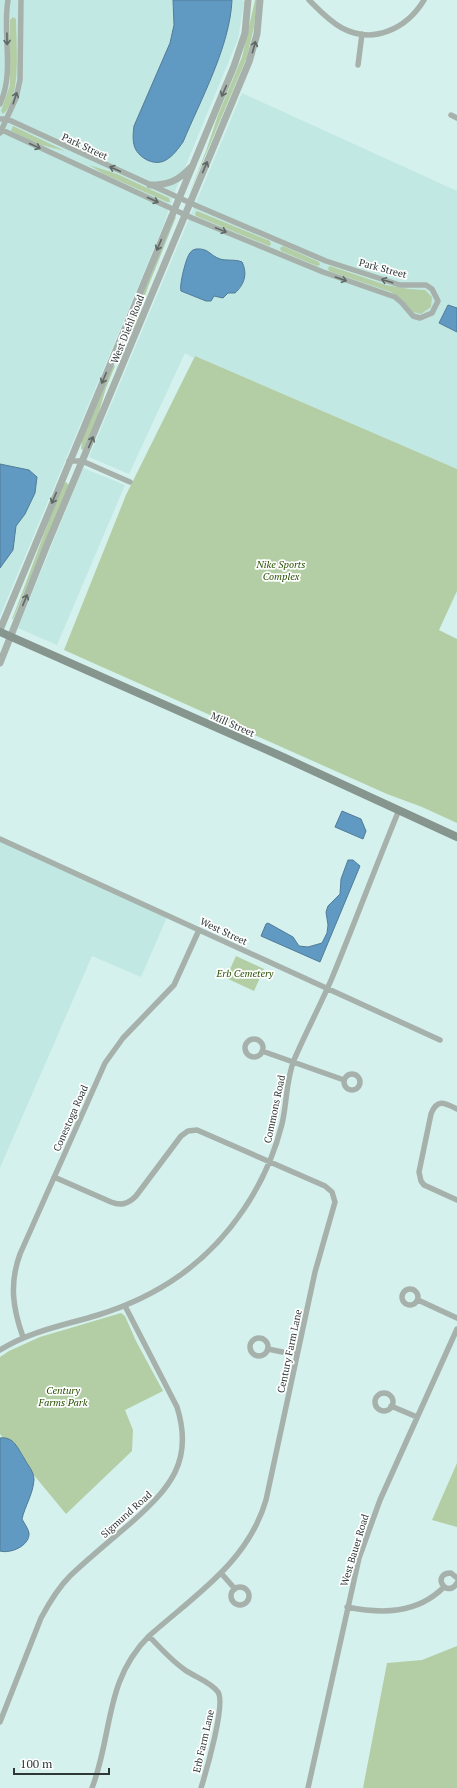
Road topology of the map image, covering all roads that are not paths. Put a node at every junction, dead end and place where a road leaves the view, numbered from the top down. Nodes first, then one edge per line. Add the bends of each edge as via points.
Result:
1 (8, 0) edge
2 (21, 0) edge
3 (248, 0) edge
4 (260, 0) edge
5 (310, 0) edge
6 (424, 0) edge
7 (362, 34) junction
8 (358, 65) dead end
9 (0, 104) edge
10 (0, 119) edge
11 (7, 119) junction
12 (0, 131) edge
13 (193, 165) junction
14 (150, 185) junction
15 (179, 198) junction
16 (190, 203) junction
17 (174, 210) junction
18 (185, 215) junction
19 (69, 461) junction
20 (82, 461) junction
21 (130, 482) dead end
22 (0, 631) edge
23 (10, 637) junction
24 (0, 663) edge
25 (399, 810) junction
26 (457, 837) edge
27 (0, 839) edge
28 (199, 930) junction
29 (328, 988) junction
30 (440, 1040) dead end
31 (262, 1051) dead end
32 (293, 1062) junction
33 (344, 1080) dead end
34 (457, 1109) edge
35 (270, 1162) junction
36 (54, 1177) junction
37 (457, 1200) edge
38 (418, 1300) dead end
39 (125, 1306) junction
40 (457, 1318) edge
41 (457, 1329) edge
42 (23, 1337) junction
43 (268, 1349) dead end
44 (0, 1350) edge
45 (297, 1355) junction
46 (391, 1406) dead end
47 (417, 1417) junction
48 (221, 1573) junction
49 (457, 1578) edge
50 (457, 1583) edge
51 (444, 1587) junction
52 (235, 1589) dead end
53 (347, 1607) junction
54 (149, 1636) junction
55 (0, 1722) edge
56 (92, 1788) edge
57 (201, 1788) edge
58 (308, 1788) edge

1 -> 9 street via 8,74
11 -> 2 street via 20,80
3 -> 13 street, West Diehl Road via 245,33 240,51
16 -> 4 street, West Diehl Road via 249,62 257,34
5 - 7 street via 336,25
6 - 7 street via 407,20 396,28 377,34
7 - 8 street
10 - 11 street, Park Street
11 - 12 street
14 -> 11 street, Park Street
12 -> 17 street, Park Street
13 - 14 street via 183,176 172,182
13 - 15 street, West Diehl Road
14 - 15 street, Park Street
15 - 16 street, Park Street
15 - 17 street, West Diehl Road
16 - 18 street, West Diehl Road
18 -> 16 street, Park Street via 323,272 395,297 412,316 426,316 436,307 436,295 426,285 400,285 326,261
17 - 18 street, Park Street
17 -> 19 street, West Diehl Road
20 -> 18 street, West Diehl Road
19 - 20 street
19 -> 22 street, West Diehl Road
20 - 21 street
23 -> 20 street, West Diehl Road
22 - 23 main road, Mill Street
23 - 24 street, West Diehl Road
23 - 25 main road, Mill Street
25 - 26 main road, Mill Street
25 - 29 street, Commons Road
27 - 28 street, West Street
28 - 29 street, West Street
28 - 36 street, Conestoga Road via 174,985 122,1038 105,1063
29 - 30 street, West Street
29 - 32 street, Commons Road
31 - 32 street
32 - 33 street
32 - 35 street, Commons Road via 282,1121
34 - 37 street via 440,1103 435,1106 431,1114 419,1172 424,1185
35 - 36 street, Century Farm Lane via 203,1132 192,1130 181,1136 128,1203 111,1202
35 - 39 street, Commons Road via 244,1209 210,1250 180,1276
35 - 45 street, Century Farm Lane via 325,1186 332,1192 335,1202 315,1272
36 - 42 street, Conestoga Road via 14,1273 13,1305
38 - 40 street
39 - 42 street, Commons Road
39 - 55 street, Sigmund Road via 178,1407 183,1436 180,1459 172,1479 159,1497 70,1576 49,1603
41 - 47 street, West Bauer Road
42 - 44 street, Commons Road
43 - 45 street
45 - 48 street, Century Farm Lane via 264,1510 248,1542
46 - 47 street
47 - 53 street, West Bauer Road via 371,1524 359,1558
48 - 52 street
48 - 54 street, Century Farm Lane
49 - 51 street via 451,1573 444,1574 441,1582
50 - 51 street via 451,1589
51 - 53 street via 426,1601 401,1610 372,1612
53 - 58 street, West Bauer Road
54 - 56 street, Century Farm Lane via 132,1656 119,1680
54 - 57 street, Erb Farm Lane via 175,1663 214,1688 219,1694 221,1705

